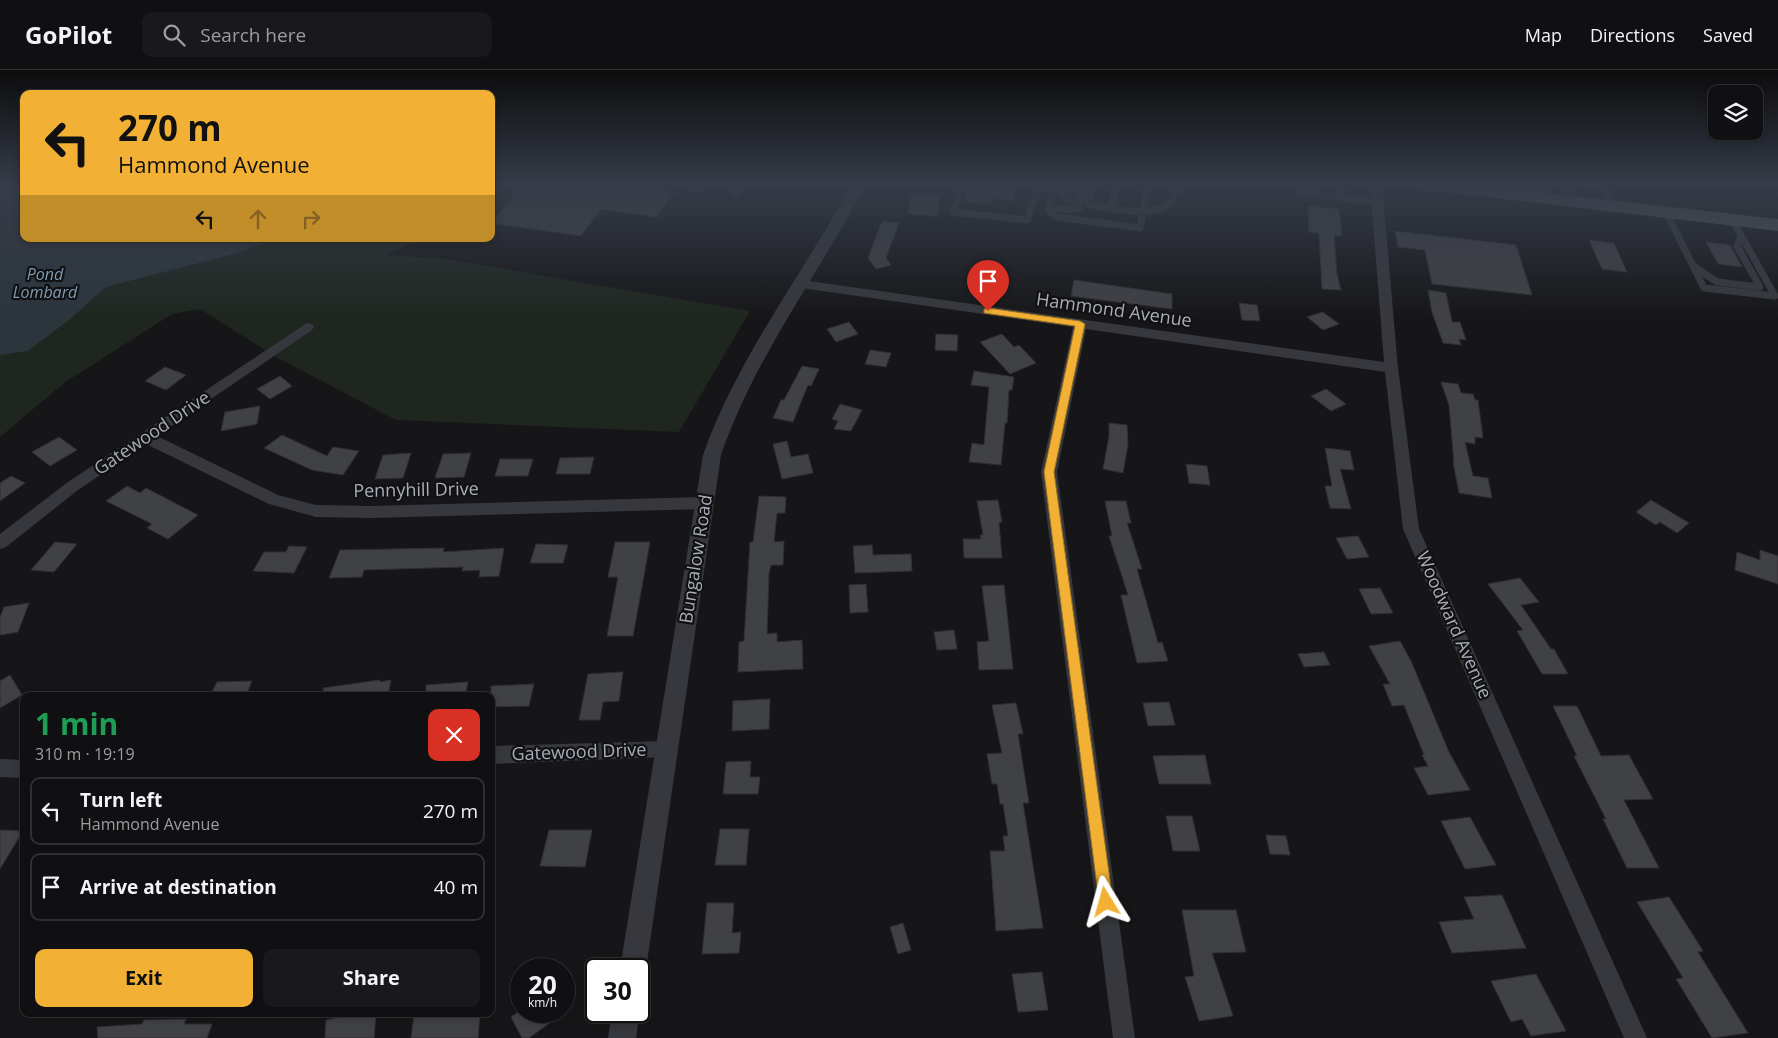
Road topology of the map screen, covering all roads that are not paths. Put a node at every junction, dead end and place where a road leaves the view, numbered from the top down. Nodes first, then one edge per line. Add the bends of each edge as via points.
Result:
1 (833, 229) edge
2 (1379, 229) edge
3 (1674, 229) edge
4 (1738, 229) edge
5 (1742, 236) junction
6 (1692, 265) junction
7 (802, 284) junction
8 (1080, 324) junction
9 (307, 327) dead end
10 (1391, 368) junction
11 (145, 437) junction
12 (704, 503) junction
13 (0, 543) edge
14 (667, 749) junction
15 (495, 755) edge
16 (0, 768) edge
17 (20, 769) edge
18 (635, 958) edge
19 (624, 1023) edge
20 (622, 1038) edge
21 (1124, 1038) edge
22 (1636, 1038) edge

1 - 7 street, Bungalow Road
2 - 10 street, Woodward Avenue
3 - 6 lane
4 - 5 lane
5 - 6 lane via 1736,246 1760,287 1717,282
5 - 6 lane via 1775,296 1704,288
7 - 8 street, Hammond Avenue
7 - 12 street, Bungalow Road via 726,413 712,455
8 - 10 street, Hammond Avenue
8 - 21 street via 1049,472
9 - 11 street, Gatewood Drive
10 - 22 street, Woodward Avenue via 1411,529
11 - 12 street, Pennyhill Drive via 274,500 316,510 371,512
11 - 13 street, Gatewood Drive via 73,486
12 - 14 street, Bungalow Road
14 - 15 street, Gatewood Drive
14 - 18 street, Bungalow Road
16 - 17 street
19 - 20 street

